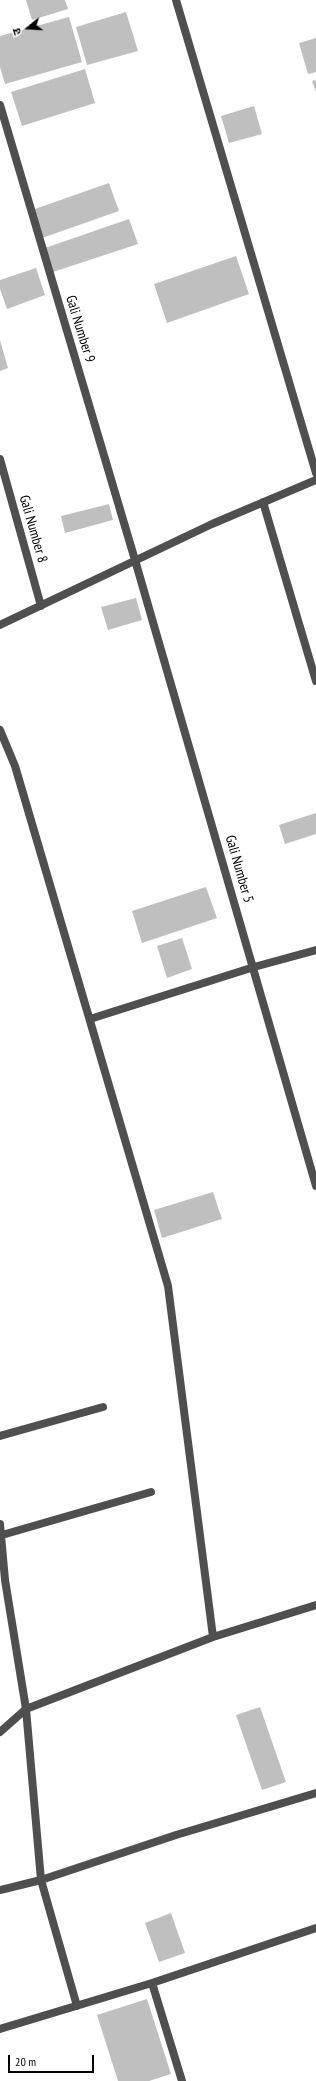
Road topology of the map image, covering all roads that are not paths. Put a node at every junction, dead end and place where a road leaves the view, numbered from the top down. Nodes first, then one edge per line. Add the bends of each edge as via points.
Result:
1 (176, 0) edge
2 (0, 105) edge
3 (0, 459) edge
4 (316, 473) edge
5 (316, 480) edge
6 (263, 502) junction
7 (135, 560) junction
8 (41, 606) junction
9 (0, 625) edge
10 (316, 681) edge
11 (0, 730) edge
12 (316, 950) edge
13 (254, 968) junction
14 (90, 1019) junction
15 (316, 1186) edge
16 (103, 1407) dead end
17 (0, 1436) edge
18 (151, 1492) dead end
19 (0, 1524) edge
20 (2, 1535) junction
21 (2, 1580) edge
22 (316, 1605) edge
23 (213, 1637) junction
24 (26, 1709) junction
25 (0, 1732) edge
26 (316, 1793) edge
27 (40, 1880) junction
28 (0, 1890) edge
29 (316, 1928) edge
30 (152, 1983) junction
31 (77, 2006) junction
32 (0, 2029) edge
33 (182, 2081) edge

1 - 4 street
2 - 7 street, Gali Number 9
3 - 8 street, Gali Number 8
5 - 6 street
6 - 7 street
6 - 10 street
7 - 8 street
7 - 13 street, Gali Number 5
8 - 9 street
11 - 14 street via 16,766
12 - 13 street
13 - 14 street
13 - 15 street, Gali Number 5
14 - 23 street via 168,1286
16 - 17 street
18 - 20 street
19 - 20 street
20 - 21 street
21 - 24 street
22 - 23 street
23 - 24 street
24 - 25 street
24 - 27 street
26 - 27 street via 176,1835
27 - 28 street
27 - 31 street
29 - 30 street
30 - 31 street
30 - 33 street
31 - 32 street

